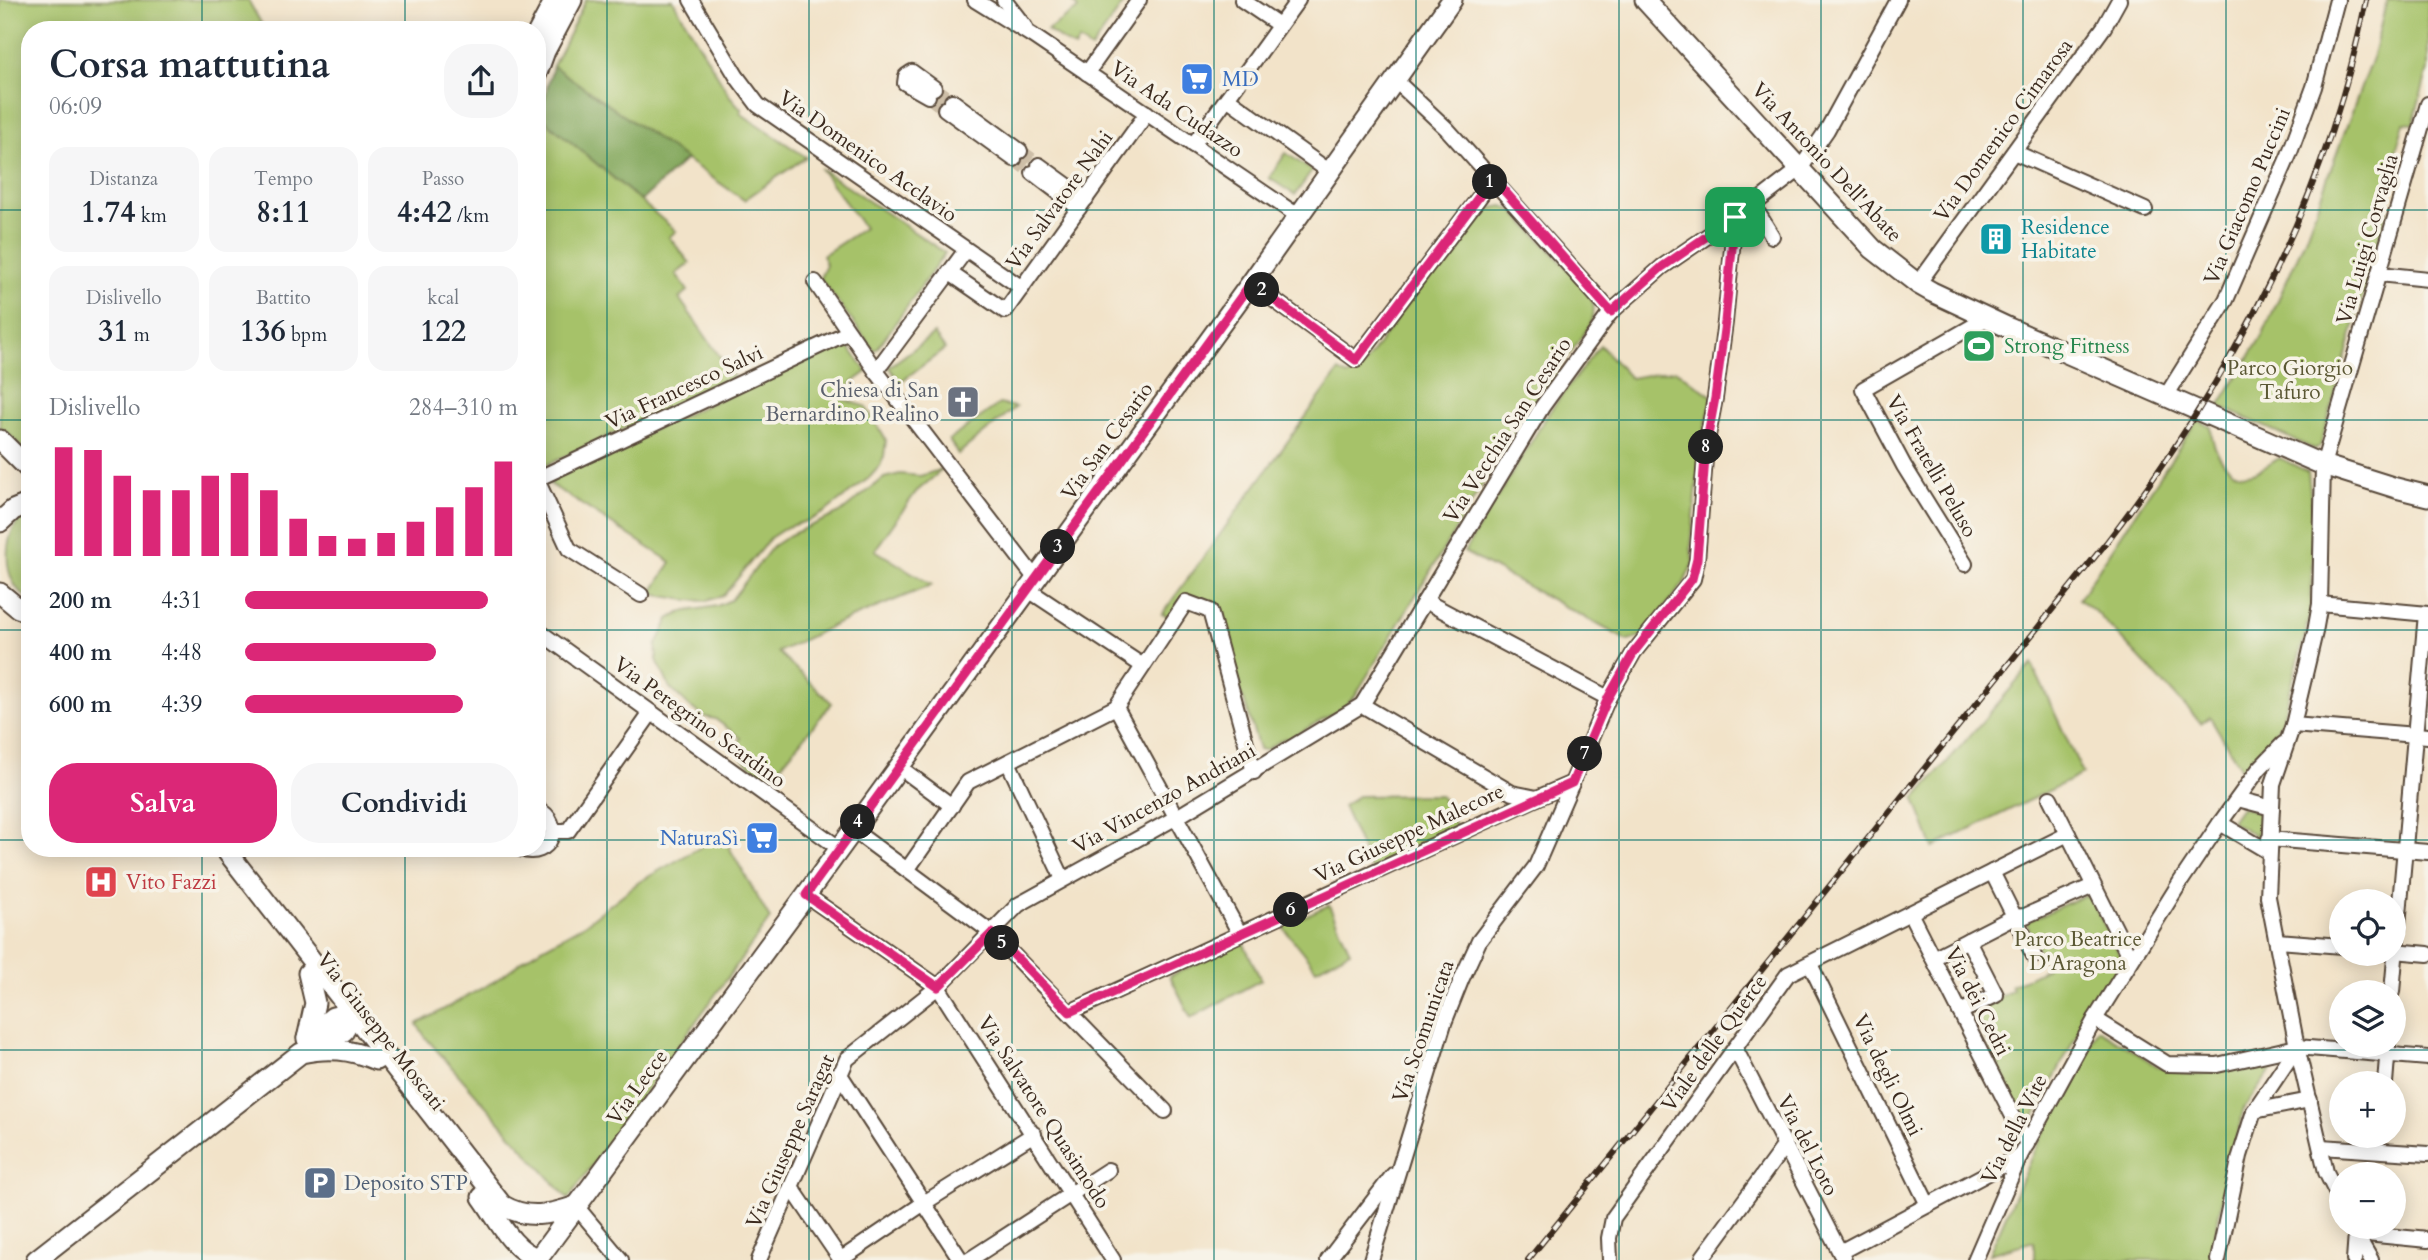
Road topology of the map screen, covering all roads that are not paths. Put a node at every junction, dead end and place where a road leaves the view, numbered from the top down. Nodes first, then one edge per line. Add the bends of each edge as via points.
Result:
1 (555, 0) edge
2 (572, 0) edge
3 (691, 0) edge
4 (975, 0) edge
5 (1004, 0) edge
6 (1139, 0) edge
7 (1242, 0) edge
8 (1298, 0) edge
9 (1644, 0) edge
10 (1898, 0) edge
11 (2119, 0) edge
12 (2337, 0) edge
13 (1445, 2) edge
14 (544, 21) edge
15 (1279, 25) junction
16 (1033, 36) junction
17 (546, 49) edge
18 (1087, 73) junction
19 (1395, 80) junction
20 (1227, 98) junction
21 (2428, 104) edge
22 (948, 105) tunnel mouth
23 (1147, 113) junction
24 (1194, 145) junction
25 (2014, 152) junction
26 (1017, 155) tunnel mouth
27 (1036, 169) tunnel mouth
28 (1800, 169) junction
29 (1330, 172) junction
30 (1493, 178) junction
31 (1083, 203) junction
32 (1753, 205) junction
33 (2145, 210) dead end
34 (1298, 216) junction
35 (1735, 217) junction
36 (1772, 236) dead end
37 (966, 250) junction
38 (950, 273) junction
39 (2379, 274) junction
40 (2428, 279) edge
41 (815, 282) dead end
42 (1251, 283) junction
43 (1918, 284) junction
44 (1022, 288) junction
45 (1611, 312) junction
46 (1987, 318) junction
47 (849, 332) junction
48 (876, 371) junction
49 (2166, 396) junction
50 (0, 440) edge
51 (21, 461) edge
52 (2323, 465) junction
53 (546, 476) edge
54 (2428, 496) edge
55 (546, 499) edge
56 (21, 507) edge
57 (0, 522) edge
58 (1965, 564) dead end
59 (1031, 584) junction
60 (0, 593) edge
61 (641, 595) dead end
62 (1424, 601) junction
63 (2320, 604) junction
64 (21, 610) edge
65 (2427, 614) edge
66 (546, 636) edge
67 (1143, 666) junction
68 (1608, 698) junction
69 (1362, 705) junction
70 (1116, 707) junction
71 (652, 713) junction
72 (2293, 725) junction
73 (2422, 735) edge
74 (2286, 740) junction
75 (1008, 762) junction
76 (898, 766) junction
77 (1254, 772) junction
78 (1572, 783) junction
79 (1537, 798) junction
80 (2050, 798) dead end
81 (2238, 799) junction
82 (952, 806) junction
83 (2272, 808) junction
84 (546, 816) edge
85 (1177, 817) junction
86 (2220, 823) junction
87 (853, 830) junction
88 (553, 831) junction
89 (2068, 834) junction
90 (546, 845) edge
91 (2269, 846) junction
92 (839, 848) junction
93 (2404, 850) junction
94 (2428, 852) edge
95 (218, 857) edge
96 (231, 857) edge
97 (907, 870) junction
98 (1992, 872) junction
99 (1063, 878) junction
100 (2093, 886) junction
101 (2400, 889) edge
102 (806, 895) junction
103 (1910, 913) junction
104 (2014, 917) junction
105 (992, 933) junction
106 (1240, 934) junction
107 (773, 940) joint
108 (1968, 940) junction
109 (2277, 941) junction
110 (2329, 945) edge
111 (2406, 952) edge
112 (2428, 954) edge
113 (2034, 957) dead end
114 (1933, 958) junction
115 (2132, 960) junction
116 (1810, 964) junction
117 (308, 973) junction
118 (938, 987) junction
119 (1070, 1012) junction
120 (1960, 1012) junction
121 (346, 1017) junction
122 (2095, 1019) junction
123 (310, 1046) junction
124 (2297, 1047) junction
125 (1735, 1048) junction
126 (2329, 1048) edge
127 (2406, 1054) edge
128 (2428, 1058) edge
129 (376, 1060) junction
130 (839, 1073) junction
131 (2309, 1100) junction
132 (1165, 1111) dead end
133 (2254, 1111) junction
134 (1034, 1134) junction
135 (1785, 1145) junction
136 (2329, 1146) edge
137 (2321, 1147) junction
138 (2402, 1148) edge
139 (2024, 1150) junction
140 (2428, 1154) edge
141 (1399, 1167) junction
142 (1108, 1170) dead end
143 (2329, 1178) edge
144 (792, 1188) junction
145 (1071, 1193) junction
146 (924, 1203) junction
147 (1928, 1205) junction
148 (576, 1206) junction
149 (516, 1212) junction
150 (2406, 1237) edge
151 (2354, 1239) edge
152 (2359, 1239) edge
153 (2428, 1240) edge
154 (514, 1251) edge
155 (541, 1255) edge
156 (1842, 1256) edge
157 (1703, 1257) dead end
158 (36, 1260) edge
159 (621, 1260) edge
160 (759, 1260) edge
161 (840, 1260) edge
162 (961, 1260) edge
163 (969, 1260) edge
164 (1113, 1260) edge
165 (1328, 1260) edge
166 (1371, 1260) edge
167 (1610, 1260) edge
168 (1975, 1260) edge
169 (2218, 1260) edge
170 (2354, 1260) edge
171 (2371, 1260) edge

1 - 14 main road
2 - 17 main road
3 - 37 street, Via Domenico Acclavio via 758,105
4 - 16 street, Via Ada Cudazzo
5 - 16 street, Via Ada Cudazzo
6 - 18 street
7 - 15 street
8 - 15 street
9 - 28 main road, Via Antonio Dell'Abate
10 - 28 street, Via Vecchia San Cesario via 1827,130
11 - 25 street, Via Domenico Cimarosa
12 - 49 street, Via Giacomo Puccini via 2314,87 2227,300
13 - 19 main road, Via San Cesario
15 - 20 street
16 - 18 street, Via Ada Cudazzo
18 - 23 street, Via Ada Cudazzo
19 - 29 main road, Via San Cesario
19 - 30 street
20 - 24 street
20 - 29 street
21 - 39 street, Via Luigi Corvaglia
22 - 26 street
23 - 24 street, Via Ada Cudazzo
23 - 31 street, Via Salvatore Nahi
24 - 34 street, Via Ada Cudazzo
25 - 33 street
25 - 43 street, Via Domenico Cimarosa
27 - 31 street
28 - 32 street, Via Vecchia San Cesario
28 - 43 main road, Via Antonio Dell'Abate via 1873,249
29 - 34 main road, Via San Cesario
30 - 42 street via 1356,360
30 - 45 street
31 - 44 street, Via Salvatore Nahi
32 - 35 street, Via Vecchia San Cesario
32 - 36 street
34 - 42 main road, Via San Cesario
35 - 45 street, Via Vecchia San Cesario via 1662,267
35 - 68 street, Via Scomunicata via 1692,579 1634,652
37 - 38 street
37 - 44 street, Via Domenico Acclavio
38 - 44 street, Via Salvatore Nahi via 1005,311
38 - 48 street
39 - 40 street
39 - 52 street, Via Luigi Corvaglia
41 - 47 street
42 - 59 main road, Via San Cesario
43 - 46 main road, Via Antonio Dell'Abate
45 - 62 street, Via Vecchia San Cesario via 1542,407
46 - 49 main road, Via Antonio Dell'Abate
46 - 58 street, Via Fratelli Peluso via 1863,389
47 - 48 street
47 - 53 street, Via Francesco Salvi
48 - 59 street
49 - 52 main road, Via Antonio Dell'Abate
50 - 51 main road
52 - 54 main road, Via Antonio Dell'Abate
52 - 63 street, Via Luigi Corvaglia
55 - 61 street, Via Francesco Salvi via 569,549
56 - 57 main road
59 - 67 street
59 - 76 main road, Via San Cesario
60 - 64 main road
62 - 68 street
62 - 69 street, Via Vecchia San Cesario
63 - 65 street
63 - 72 street, Via Luigi Corvaglia
65 - 73 street
66 - 71 street, Via Peregrino Scardino
67 - 70 street
67 - 77 street via 1186,602 1210,611
68 - 78 street, Via Scomunicata
69 - 77 street, Via Vincenzo Andriani
69 - 79 street via 1512,793
70 - 75 street
70 - 85 street
71 - 88 street via 568,831
71 - 92 street, Via Peregrino Scardino
72 - 73 street
72 - 74 street, Via Luigi Corvaglia
73 - 93 street
74 - 81 street, Via della Vite
74 - 83 street via 2273,784
75 - 82 street via 968,782
75 - 99 street
76 - 82 street
76 - 87 main road, Via San Cesario
77 - 85 street, Via Vincenzo Andriani
78 - 79 street
78 - 141 street, Via Scomunicata via 1536,866 1479,941 1462,978
79 - 106 street, Via Giuseppe Malecore
80 - 89 street
81 - 83 street
81 - 86 street, Via della Vite
82 - 97 street
83 - 91 street
84 - 88 street
85 - 99 street, Via Vincenzo Andriani
85 - 106 street
86 - 91 street
86 - 115 street, Via della Vite
87 - 92 main road, Via San Cesario
87 - 97 street
88 - 90 street
89 - 98 street, Viale delle Querce
89 - 100 street
91 - 93 street
91 - 109 street via 2268,897
92 - 102 main road, Via San Cesario
93 - 94 street
93 - 101 street
95 - 117 main road, Via Giuseppe Moscati
96 - 121 main road, Via Giuseppe Moscati
97 - 105 street
98 - 103 street, Viale delle Querce
98 - 104 street
99 - 105 street, Via Vincenzo Andriani via 1018,905
100 - 104 street
100 - 115 street
102 - 107 main road, Via San Cesario
102 - 118 street
103 - 114 street, Via dei Cedri
103 - 116 street, Viale delle Querce
104 - 108 street
104 - 113 street
105 - 118 street, Via Giuseppe Saragat
105 - 119 street
106 - 119 street, Via Giuseppe Malecore
107 - 148 main road, Via Lecce
108 - 114 street
108 - 120 street via 1996,995
109 - 110 street
109 - 124 street
111 - 112 street
114 - 120 street, Via dei Cedri
115 - 122 street, Via della Vite
116 - 125 street, Viale delle Querce via 1788,975
116 - 147 street, Via degli Olmi
117 - 121 main road, Via Giuseppe Moscati
117 - 123 main road via 315,1003
118 - 130 street, Via Giuseppe Saragat via 847,1059
118 - 134 street, Via Salvatore Quasimodo
119 - 132 street
120 - 139 street, Via dei Cedri
121 - 123 main road via 322,1024
121 - 129 main road, Via Giuseppe Moscati
121 - 149 main road, Via Giuseppe Moscati via 502,1205
122 - 124 street via 2167,1064 2217,1065
122 - 139 street, Via della Vite
123 - 129 main road via 348,1050
123 - 158 main road
124 - 126 street
124 - 131 street
124 - 133 street
125 - 135 street, Via del Loto
125 - 167 street, Viale delle Querce via 1613,1218
127 - 128 street
129 - 154 main road, Via Giuseppe Moscati via 499,1219
130 - 144 street, Via Giuseppe Saragat
130 - 146 street
131 - 133 street
131 - 137 street
133 - 169 street
134 - 145 street, Via Salvatore Quasimodo
134 - 146 street
135 - 156 street, Via del Loto
135 - 157 street
136 - 137 street
137 - 143 street
138 - 140 street
139 - 147 street
139 - 168 street, Via della Vite
141 - 165 street
141 - 166 street, Via Scomunicata
142 - 145 street
144 - 160 street, Via Giuseppe Saragat
144 - 161 street
145 - 163 street
145 - 164 street, Via Salvatore Quasimodo
146 - 161 street
146 - 162 street
147 - 156 street
148 - 149 main road via 538,1216
148 - 155 main road, Via Lecce
148 - 159 street
149 - 155 main road, Via Giuseppe Moscati via 536,1230
150 - 153 street
151 - 170 street
152 - 171 street
154 - 155 main road, Via Giuseppe Moscati

